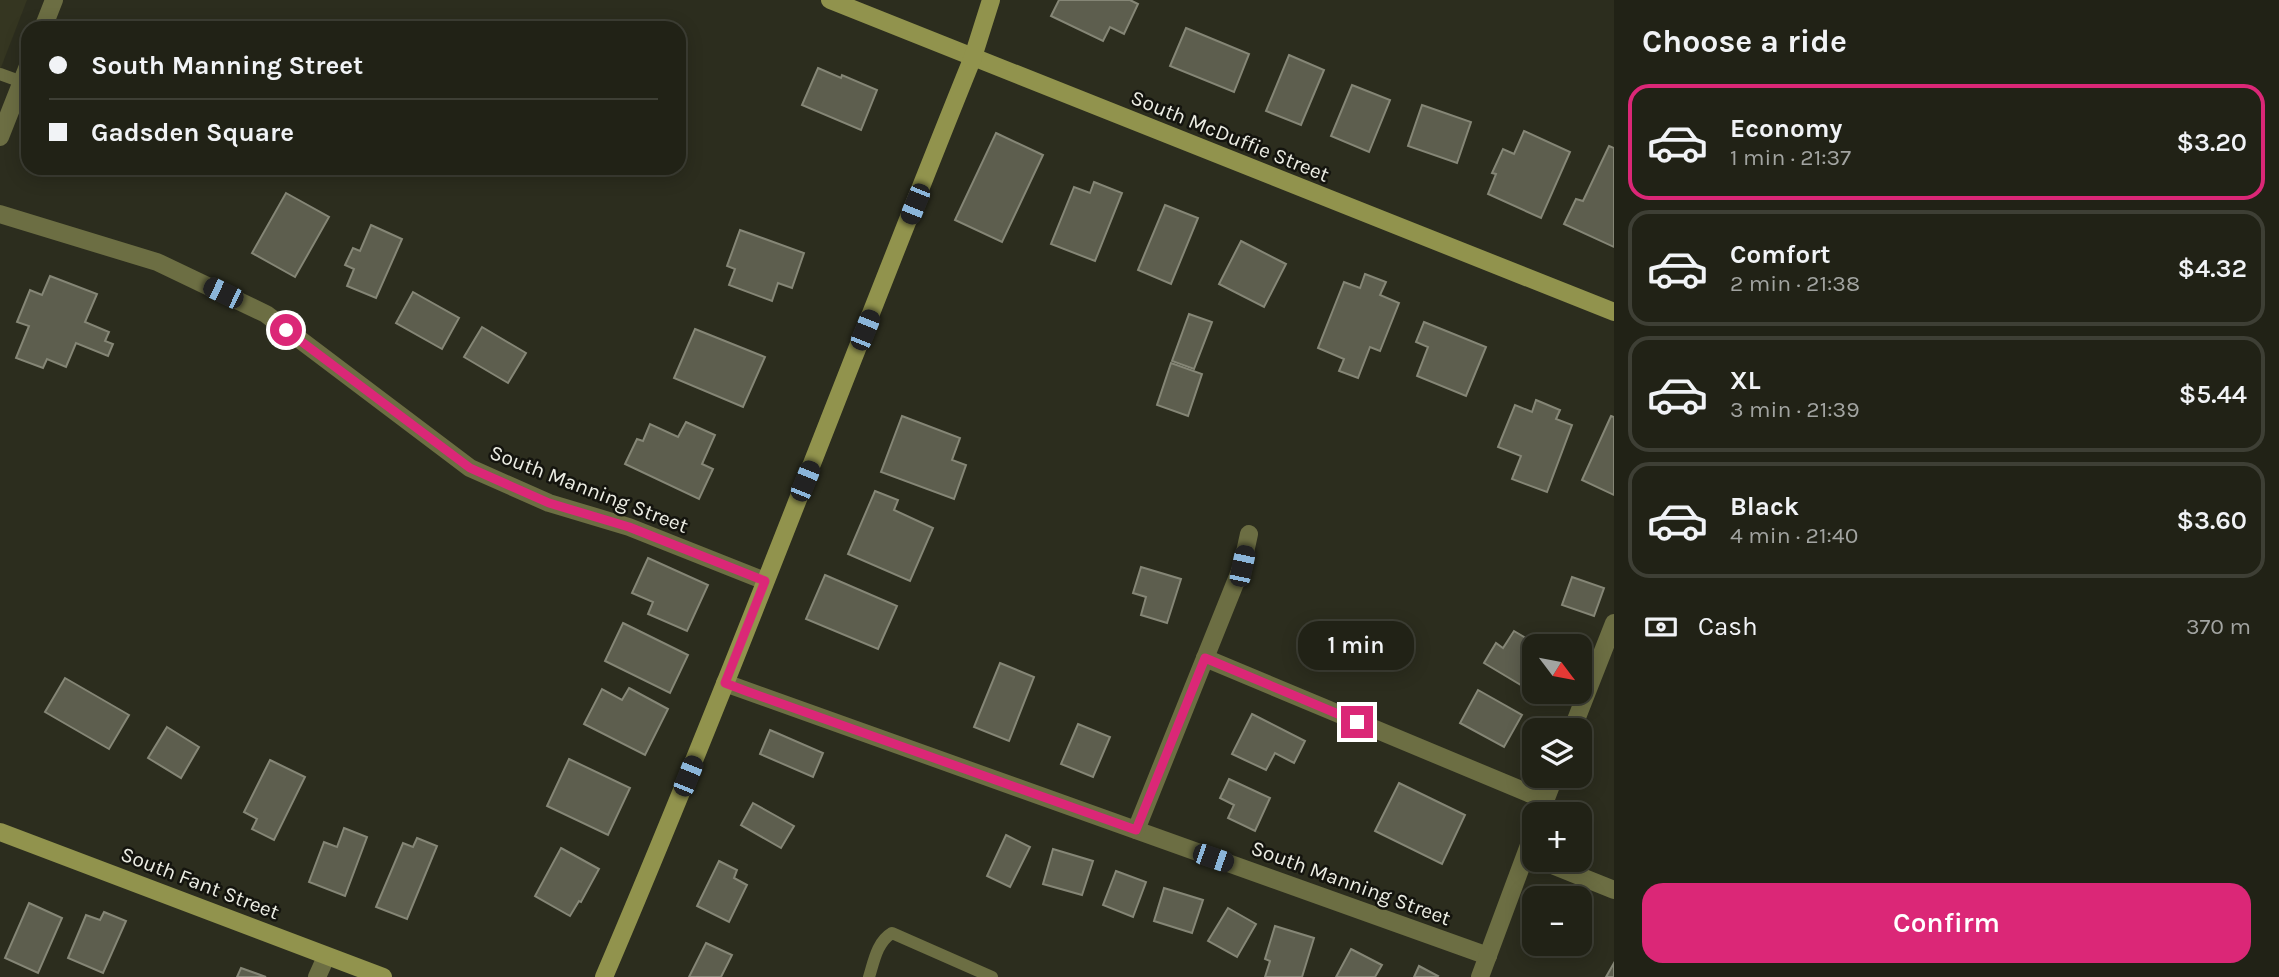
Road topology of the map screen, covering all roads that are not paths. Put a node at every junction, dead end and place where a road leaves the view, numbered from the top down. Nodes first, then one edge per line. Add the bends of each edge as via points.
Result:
1 (54, 0) edge
2 (830, 0) edge
3 (991, 0) edge
4 (46, 21) edge
5 (973, 57) junction
6 (0, 74) edge
7 (21, 74) edge
8 (21, 84) edge
9 (0, 137) edge
10 (0, 214) edge
11 (1614, 313) edge
12 (1249, 534) dead end
13 (765, 581) junction
14 (1614, 623) edge
15 (1205, 658) junction
16 (725, 683) junction
17 (1577, 718) edge
18 (1532, 802) edge
19 (1136, 830) junction
20 (0, 832) edge
21 (1526, 872) edge
22 (1568, 872) edge
23 (1614, 890) edge
24 (1488, 956) junction
25 (326, 957) junction
26 (317, 977) edge
27 (383, 977) edge
28 (604, 977) edge
29 (869, 977) edge
30 (992, 977) edge
31 (1480, 977) edge

1 - 4 street
2 - 5 street, South McDuffie Street
3 - 5 street
5 - 11 street, South McDuffie Street
5 - 13 street
6 - 7 lane
8 - 9 street
10 - 13 street, South Manning Street via 157,262 266,314 470,468 549,503 629,527
12 - 15 street via 1242,566
13 - 16 street
14 - 17 street
15 - 18 street
15 - 19 street
16 - 19 street, South Manning Street
16 - 28 street
19 - 24 street, South Manning Street
20 - 25 street, South Fant Street
21 - 24 street
22 - 23 street
24 - 31 street
25 - 26 street
25 - 27 street, South Fant Street
29 - 30 lane via 879,947 892,933

